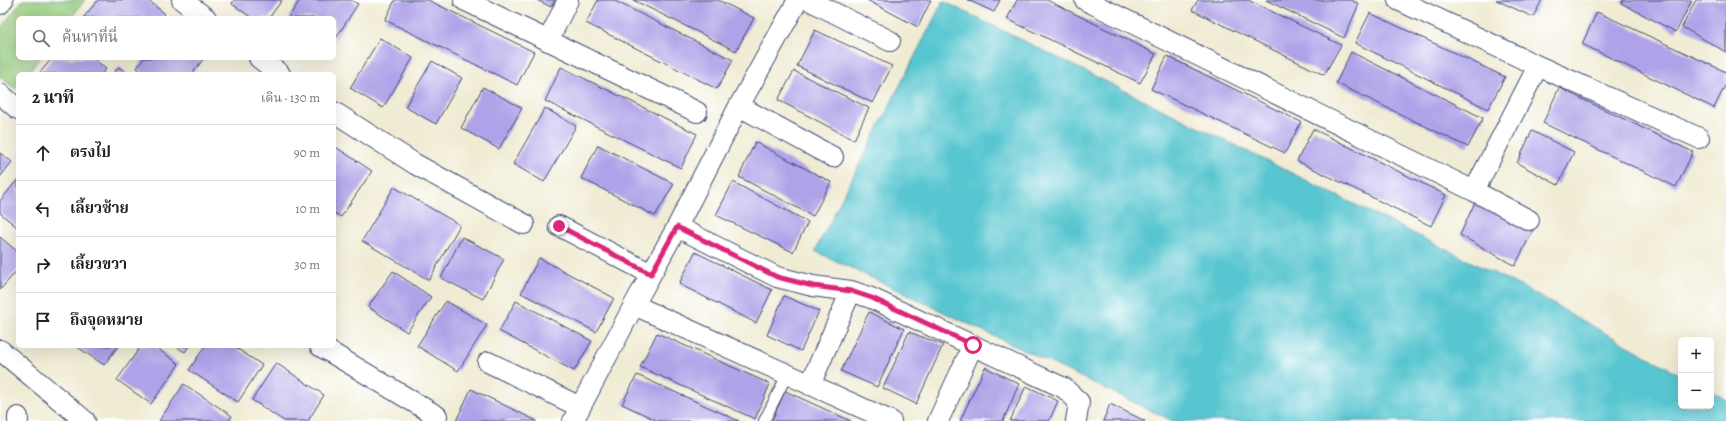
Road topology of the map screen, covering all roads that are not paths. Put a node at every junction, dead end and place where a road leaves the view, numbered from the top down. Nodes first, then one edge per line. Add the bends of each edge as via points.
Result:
1 (3, 0) edge
2 (182, 0) edge
3 (464, 0) edge
4 (568, 0) edge
5 (798, 0) edge
6 (809, 0) edge
7 (1085, 0) edge
8 (1398, 0) edge
9 (0, 4) edge
10 (203, 16) edge
11 (548, 40) junction
12 (890, 41) dead end
13 (262, 60) edge
14 (1538, 66) junction
15 (277, 72) edge
16 (0, 94) edge
17 (739, 106) junction
18 (16, 107) edge
19 (696, 112) dead end
20 (336, 113) edge
21 (1698, 138) dead end
22 (832, 157) dead end
23 (1474, 190) junction
24 (1529, 220) dead end
25 (524, 224) dead end
26 (559, 226) dead end
27 (677, 227) junction
28 (651, 274) junction
29 (851, 291) junction
30 (634, 305) junction
31 (973, 345) junction
32 (323, 348) edge
33 (0, 350) edge
34 (488, 362) dead end
35 (787, 375) junction
36 (810, 385) junction
37 (437, 416) dead end
38 (576, 417) edge
39 (85, 421) edge
40 (764, 421) edge
41 (891, 421) edge
42 (938, 421) edge
43 (1076, 421) edge

1 - 9 street
2 - 10 street
3 - 11 street
4 - 11 street
5 - 17 street
6 - 12 street
7 - 23 street
8 - 14 street
11 - 19 street
13 - 15 street
14 - 21 street
14 - 23 street
16 - 18 street
17 - 22 street
17 - 27 street
20 - 25 street via 415,164
23 - 24 street
26 - 28 street
27 - 28 street
27 - 29 street via 777,277 813,286
28 - 30 street
29 - 31 street via 872,298
29 - 36 street
30 - 35 street
30 - 38 street
31 - 42 street
31 - 43 street via 1064,388 1079,402
32 - 37 street
33 - 39 street
34 - 38 street
35 - 36 street
35 - 40 lane
36 - 41 street

